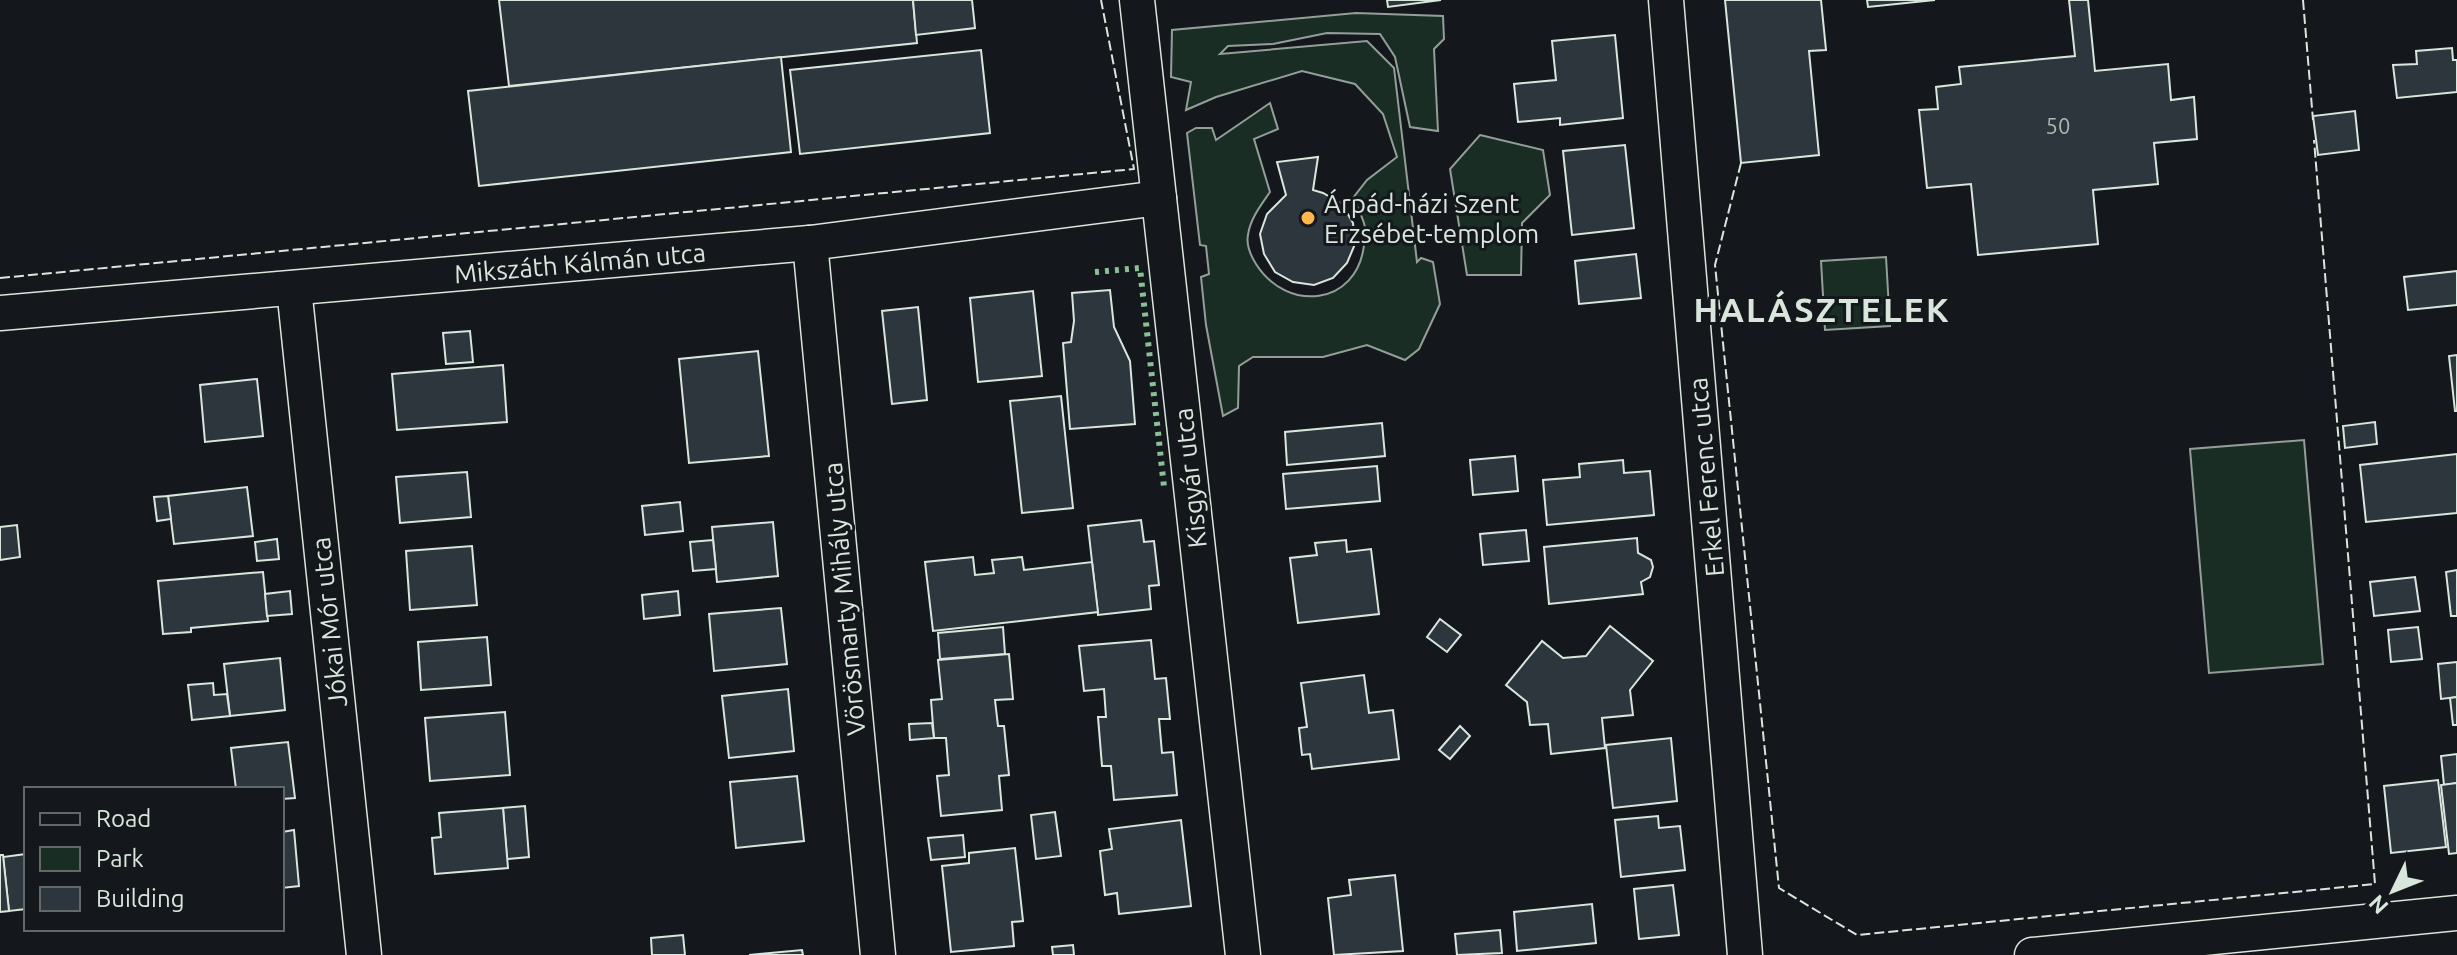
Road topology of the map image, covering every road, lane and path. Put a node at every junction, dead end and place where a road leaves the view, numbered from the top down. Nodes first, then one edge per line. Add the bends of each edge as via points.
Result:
1 (1137, 0) edge
2 (1666, 0) edge
3 (1159, 198) junction
4 (810, 243) junction
5 (294, 288) junction
6 (0, 313) edge
7 (2457, 913) edge
8 (2134, 950) edge
9 (364, 955) edge
10 (878, 955) edge
11 (1243, 955) edge
12 (1745, 955) edge
13 (2032, 955) edge

1 - 3 street, Kisgyár utca
2 - 12 street, Erkel Ferenc utca
3 - 4 street, Mikszáth Kálmán utca
3 - 11 street, Kisgyár utca
4 - 5 street, Mikszáth Kálmán utca
4 - 10 street, Vörösmarty Mihály utca
5 - 6 street, Mikszáth Kálmán utca
5 - 9 street, Jókai Mór utca
7 - 8 street
8 - 13 street

